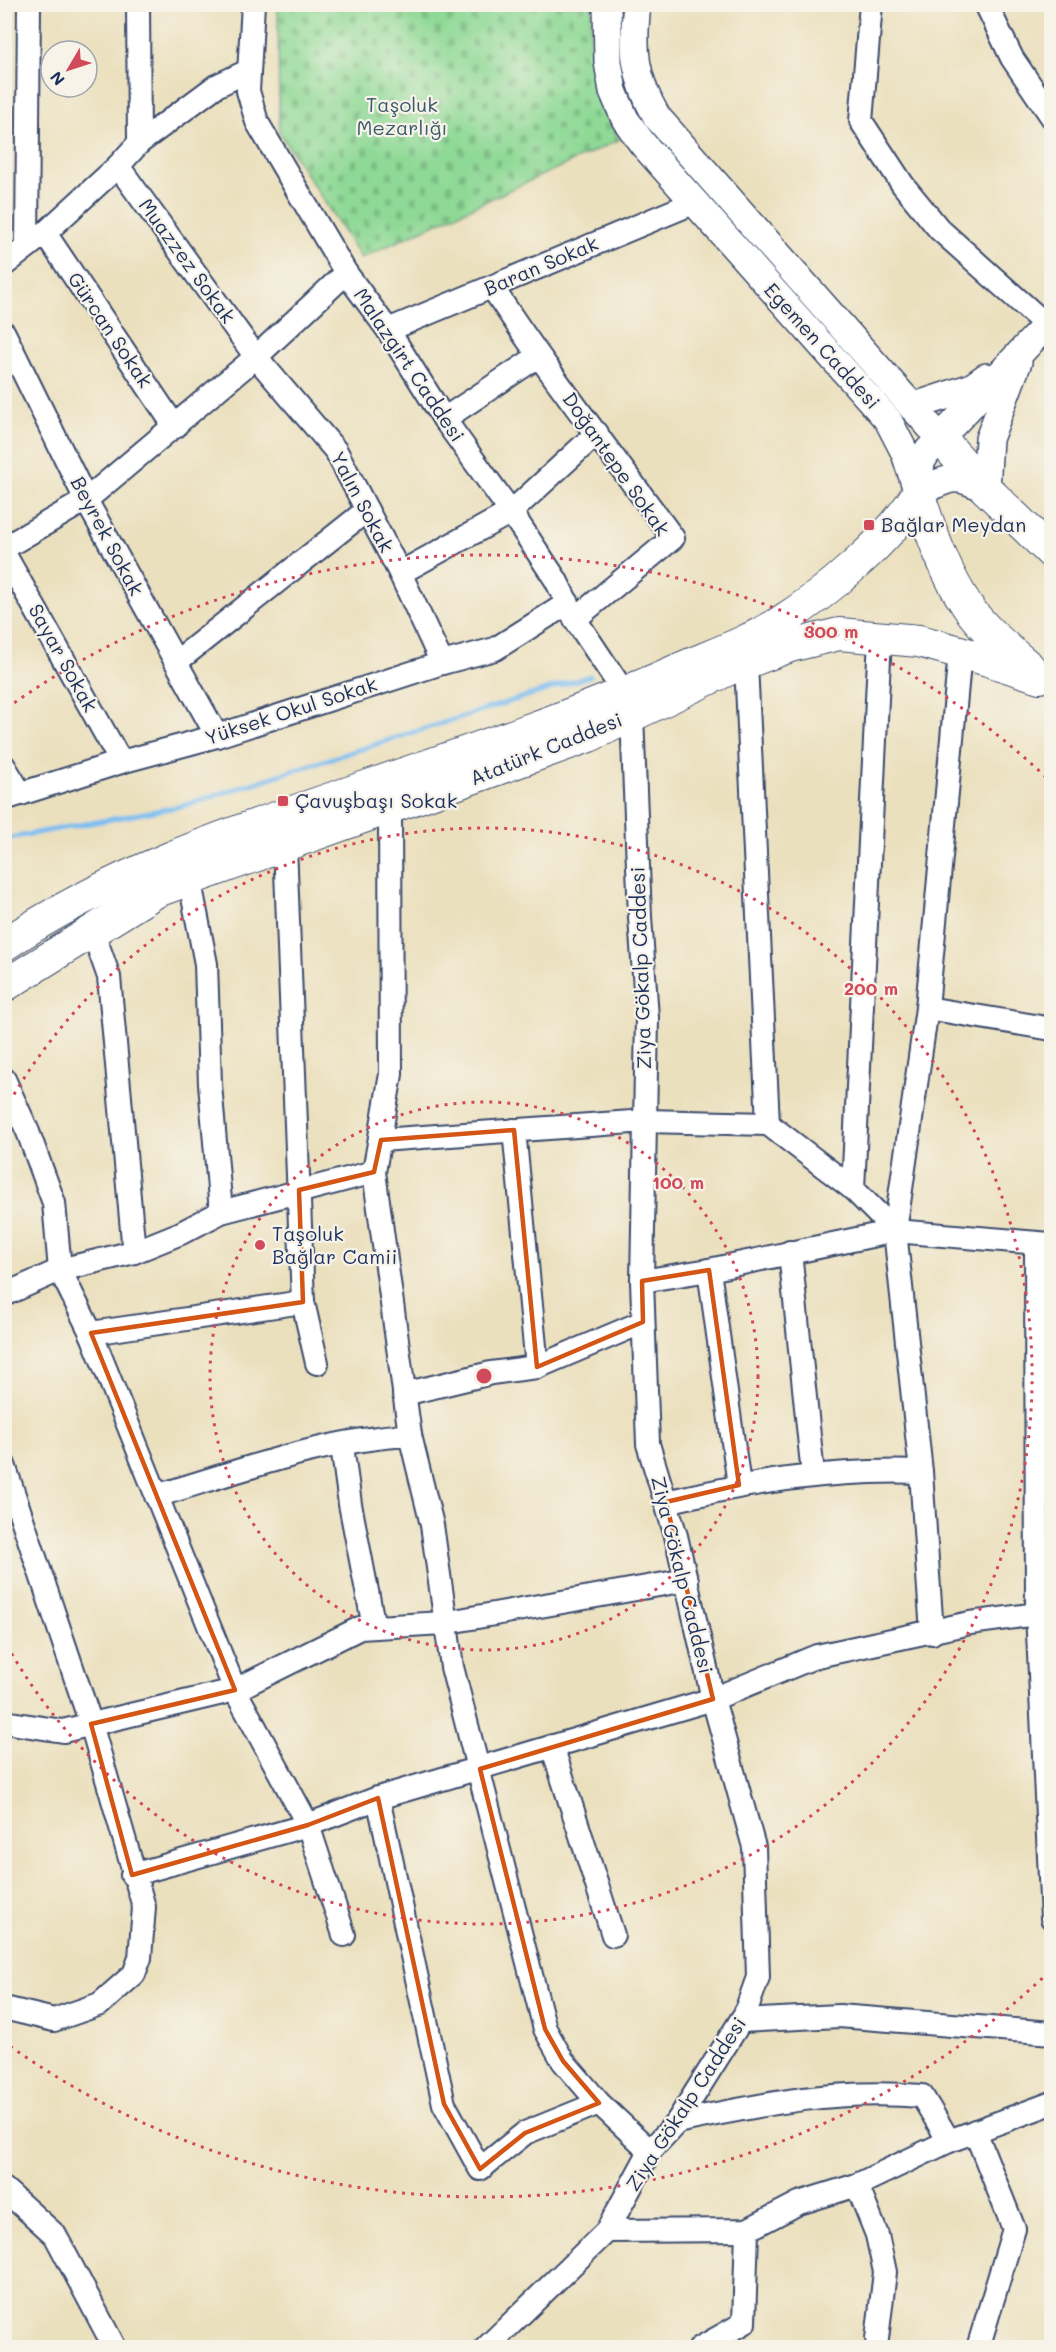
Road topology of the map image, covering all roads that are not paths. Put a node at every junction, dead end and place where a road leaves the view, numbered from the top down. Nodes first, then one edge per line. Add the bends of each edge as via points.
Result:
1 (28, 4) edge
2 (138, 4) edge
3 (253, 4) edge
4 (607, 4) edge
5 (637, 4) edge
6 (871, 4) edge
7 (986, 4) edge
8 (249, 71) junction
9 (1052, 117) edge
10 (139, 143) junction
11 (118, 166) junction
12 (693, 202) junction
13 (36, 239) junction
14 (4, 264) edge
15 (346, 273) junction
16 (492, 286) junction
17 (1049, 322) edge
18 (388, 330) junction
19 (4, 333) edge
20 (1023, 349) junction
21 (256, 357) junction
22 (537, 357) junction
23 (912, 407) junction
24 (444, 419) junction
25 (175, 428) junction
26 (597, 433) junction
27 (940, 438) junction
28 (986, 489) junction
29 (918, 493) junction
30 (86, 500) junction
31 (367, 510) junction
32 (511, 512) junction
33 (4, 548) edge
34 (4, 553) edge
35 (1052, 553) edge
36 (400, 573) junction
37 (572, 611) junction
38 (880, 638) junction
39 (960, 652) junction
40 (176, 662) junction
41 (442, 663) junction
42 (746, 664) junction
43 (1046, 681) edge
44 (629, 704) junction
45 (217, 736) junction
46 (121, 762) junction
47 (4, 766) edge
48 (13, 797) edge
49 (390, 809) junction
50 (285, 845) junction
51 (189, 877) junction
52 (92, 929) junction
53 (4, 945) edge
54 (4, 986) edge
55 (927, 1008) junction
56 (1052, 1029) edge
57 (4, 1079) edge
58 (646, 1121) junction
59 (768, 1124) junction
60 (514, 1130) junction
61 (381, 1140) junction
62 (374, 1172) junction
63 (853, 1189) junction
64 (299, 1190) junction
65 (221, 1212) junction
66 (895, 1231) junction
67 (1044, 1244) edge
68 (790, 1251) junction
69 (134, 1252) junction
70 (60, 1270) junction
71 (709, 1270) junction
72 (642, 1281) junction
73 (4, 1295) edge
74 (303, 1302) junction
75 (643, 1322) junction
76 (91, 1333) junction
77 (317, 1363) dead end
78 (537, 1367) junction
79 (404, 1394) junction
80 (410, 1435) junction
81 (342, 1446) junction
82 (4, 1465) edge
83 (921, 1472) junction
84 (813, 1475) junction
85 (739, 1485) junction
86 (156, 1497) junction
87 (666, 1502) junction
88 (687, 1580) junction
89 (1044, 1613) edge
90 (443, 1623) junction
91 (374, 1627) junction
92 (932, 1633) junction
93 (235, 1690) junction
94 (713, 1699) junction
95 (4, 1722) edge
96 (92, 1724) junction
97 (552, 1746) junction
98 (480, 1769) junction
99 (378, 1798) junction
100 (308, 1825) junction
101 (132, 1875) junction
102 (1052, 1918) edge
103 (344, 1935) dead end
104 (613, 1935) dead end
105 (4, 2008) edge
106 (741, 2021) junction
107 (1052, 2033) edge
108 (599, 2103) junction
109 (1052, 2103) edge
110 (677, 2122) junction
111 (975, 2131) junction
112 (949, 2141) junction
113 (650, 2151) junction
114 (857, 2185) junction
115 (4, 2189) edge
116 (747, 2230) junction
117 (607, 2231) junction
118 (877, 2339) dead end
119 (115, 2348) edge
120 (486, 2348) edge
121 (700, 2348) edge
122 (978, 2348) edge

1 - 13 street
2 - 10 street
3 - 8 street, Malazgirt Caddesi
4 - 12 street, Egemen Caddesi via 608,62 614,91 626,119
5 - 23 street, Egemen Caddesi via 636,70 657,117
6 - 17 street via 861,121 903,185 939,229
7 - 9 street via 1012,58
8 - 10 street via 216,86
8 - 15 street, Malazgirt Caddesi via 248,91 257,122
10 - 11 street
11 - 13 street
11 - 21 street, Muazzez Sokak
12 - 16 street, Baran Sokak
12 - 29 street, Egemen Caddesi via 888,420 905,453
13 - 14 street
13 - 25 street, Gürcan Sokak
15 - 18 street, Malazgirt Caddesi
15 - 21 street
16 - 18 street, Baran Sokak
16 - 22 street, Doğantepe Sokak
17 - 20 street
18 - 24 street, Malazgirt Caddesi
19 - 30 street, Beyrek Sokak
20 - 23 street via 972,387
20 - 27 street
20 - 28 street via 989,439
21 - 25 street
21 - 31 street, Yalın Sokak via 336,451
22 - 24 street
22 - 26 street, Doğantepe Sokak
23 - 27 street, Egemen Caddesi
24 - 32 street, Malazgirt Caddesi
25 - 30 street
26 - 32 street
26 - 37 street, Doğantepe Sokak via 673,538
27 - 28 main road, Egemen Caddesi
27 - 29 street via 921,462
28 - 29 street via 962,477
28 - 35 main road, Egemen Caddesi
29 - 43 main road, Egemen Caddesi via 937,550 968,607 998,640
29 - 44 main road, Atatürk Caddesi via 906,514 886,535 778,624
30 - 33 street
30 - 40 street, Beyrek Sokak
31 - 36 street, Yalın Sokak
31 - 40 street
32 - 36 street
32 - 37 street, Malazgirt Caddesi
34 - 46 street, Sayar Sokak
36 - 41 street, Yalın Sokak
37 - 41 street, Yüksek Okul Sokak via 495,649
37 - 44 street, Malazgirt Caddesi
38 - 39 main road, Atatürk Caddesi via 919,641
38 - 42 main road, Atatürk Caddesi via 839,634 790,646
38 - 63 street
39 - 43 main road, Atatürk Caddesi
39 - 55 street
40 - 45 street, Beyrek Sokak
41 - 45 street, Yüksek Okul Sokak
42 - 44 main road, Atatürk Caddesi
42 - 59 street
44 - 49 main road, Atatürk Caddesi via 589,736
44 - 53 main road, Atatürk Caddesi via 553,723 253,825 117,879
44 - 58 street, Ziya Gökalp Caddesi via 647,1018
45 - 46 street, Yüksek Okul Sokak
46 - 48 street, Yüksek Okul Sokak
47 - 48 street
49 - 50 main road, Atatürk Caddesi
49 - 61 street via 392,1074
50 - 51 main road, Atatürk Caddesi
50 - 64 street
51 - 52 main road, Atatürk Caddesi
51 - 65 street via 207,964 210,1084
52 - 54 main road, Atatürk Caddesi
52 - 69 street via 109,977
55 - 56 street
55 - 66 street
57 - 70 street via 54,1203
58 - 59 street
58 - 60 street
58 - 72 street, Ziya Gökalp Caddesi
59 - 63 street
60 - 61 street
60 - 78 street
61 - 62 street
62 - 64 street
62 - 79 street
63 - 66 street
64 - 65 street
64 - 74 street
65 - 69 street
66 - 67 street
66 - 68 street
66 - 83 street
67 - 89 street
68 - 71 street
68 - 84 street
69 - 70 street
70 - 73 street
70 - 76 street
71 - 72 street
71 - 85 street
72 - 75 street, Ziya Gökalp Caddesi
74 - 76 street
74 - 77 street
75 - 78 street
75 - 87 street, Ziya Gökalp Caddesi via 648,1444
76 - 86 street
78 - 79 street via 491,1373
79 - 80 street
80 - 81 street via 382,1436
80 - 90 street via 432,1525
81 - 86 street via 316,1449
81 - 91 street
82 - 96 street
83 - 84 street via 866,1470
83 - 92 street
84 - 85 street
85 - 87 street
86 - 93 street
87 - 88 street, Ziya Gökalp Caddesi
88 - 90 street
88 - 94 street, Ziya Gökalp Caddesi
89 - 92 street via 970,1623
89 - 102 street
90 - 91 street
90 - 98 street
91 - 93 street via 360,1628
92 - 94 street via 817,1656
93 - 96 street
93 - 100 street
94 - 97 street
94 - 106 street, Ziya Gökalp Caddesi via 754,1847 758,1977
95 - 96 street via 63,1731
96 - 101 street
97 - 98 street
97 - 104 street
98 - 99 street
98 - 108 street via 545,2029 562,2061
99 - 100 street
99 - 108 street via 444,2104 480,2169 525,2133
100 - 101 street
100 - 103 street
101 - 105 street via 144,1907 140,1958 134,1974 100,2004 54,2020
106 - 107 street via 839,2016
106 - 110 street, Ziya Gökalp Caddesi
108 - 113 street
109 - 111 street
110 - 112 street via 796,2098 874,2092 922,2096
110 - 113 street, Ziya Gökalp Caddesi
111 - 112 street
111 - 122 street via 1014,2229
112 - 114 street
113 - 117 street, Ziya Gökalp Caddesi
114 - 116 street via 799,2203
114 - 118 street via 877,2235 885,2272
115 - 119 street via 55,2235
116 - 117 street
116 - 121 street via 744,2323
117 - 120 street, Ziya Gökalp Caddesi

